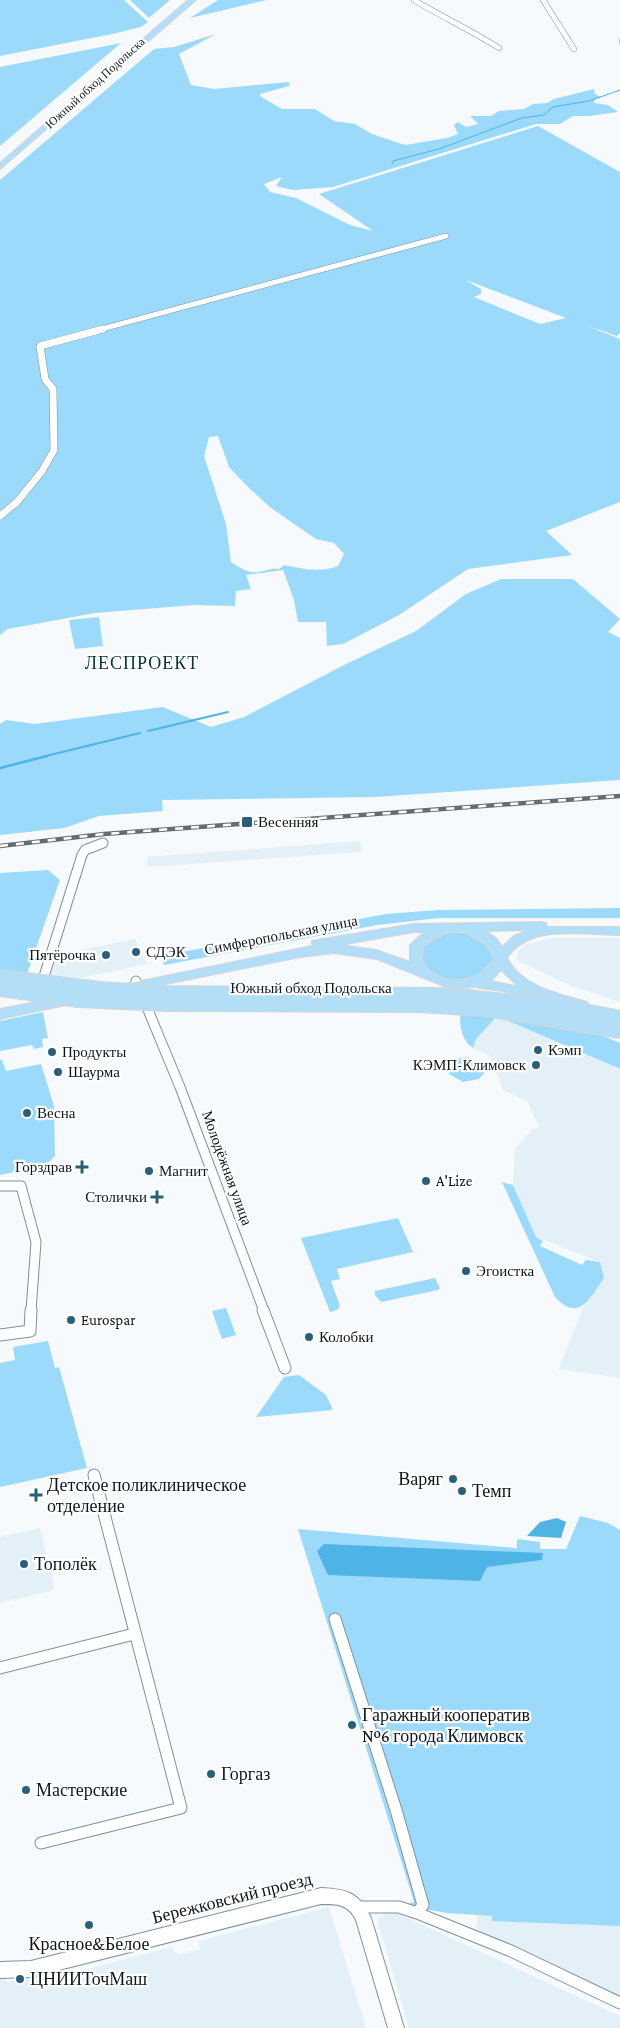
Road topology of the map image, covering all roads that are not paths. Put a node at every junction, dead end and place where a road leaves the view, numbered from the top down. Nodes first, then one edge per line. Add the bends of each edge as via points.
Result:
1 (182, 0) edge
2 (192, 0) edge
3 (414, 0) edge
4 (544, 0) edge
5 (499, 48) dead end
6 (574, 49) dead end
7 (0, 159) edge
8 (0, 166) edge
9 (446, 236) dead end
10 (0, 516) edge
11 (103, 843) dead end
12 (620, 926) edge
13 (452, 928) junction
14 (620, 931) edge
15 (319, 950) joint
16 (500, 957) junction
17 (425, 974) junction
18 (0, 977) edge
19 (474, 982) junction
20 (137, 983) junction
21 (0, 990) edge
22 (40, 1000) junction
23 (0, 1008) edge
24 (0, 1014) edge
25 (620, 1016) edge
26 (620, 1030) edge
27 (0, 1186) edge
28 (0, 1335) edge
29 (285, 1368) dead end
30 (94, 1475) dead end
31 (335, 1619) dead end
32 (134, 1634) junction
33 (0, 1668) edge
34 (41, 1843) dead end
35 (358, 1907) junction
36 (417, 1913) junction
37 (0, 1970) edge
38 (620, 2003) edge
39 (396, 2028) edge

1 - 7 main road, Южный обход Подольска via 153,22
2 - 8 main road, Южный обход Подольска
3 - 5 street
4 - 6 street
9 - 10 street via 40,346 46,379 53,389 54,450 36,479
11 - 22 street via 85,850 82,855 40,988
12 - 13 main road
13 - 16 main road via 481,934 495,944
13 - 17 main road via 431,933 417,945 415,960
13 - 20 main road, Симферопольская улица via 414,928 345,938
14 - 16 main road via 540,932 518,940
15 - 17 main road via 368,952
15 - 20 main road, Симферопольская улица
16 - 19 main road via 491,975
16 - 25 main road via 512,975 522,982 569,1002
17 - 19 main road via 442,982
18 - 25 main road, Южный обход Подольска, bridge via 80,988 161,993 421,993 491,997
19 - 26 main road via 504,986
20 - 22 main road, Симферопольская улица
20 - 24 main road, Симферопольская улица
20 - 29 street, Молодёжная улица via 180,1087
21 - 26 main road, Южный обход Подольска, bridge via 78,1000 167,1004 417,1004 478,1008
22 - 23 main road, Симферопольская улица
27 - 28 street via 21,1186 36,1242 30,1330
30 - 32 street
31 - 36 street via 423,1904
32 - 33 street
32 - 34 street via 181,1808
35 - 36 street via 399,1908
35 - 37 street, Бережковский проезд via 342,1897 320,1896 31,1969
35 - 39 street
36 - 38 street via 510,1951

